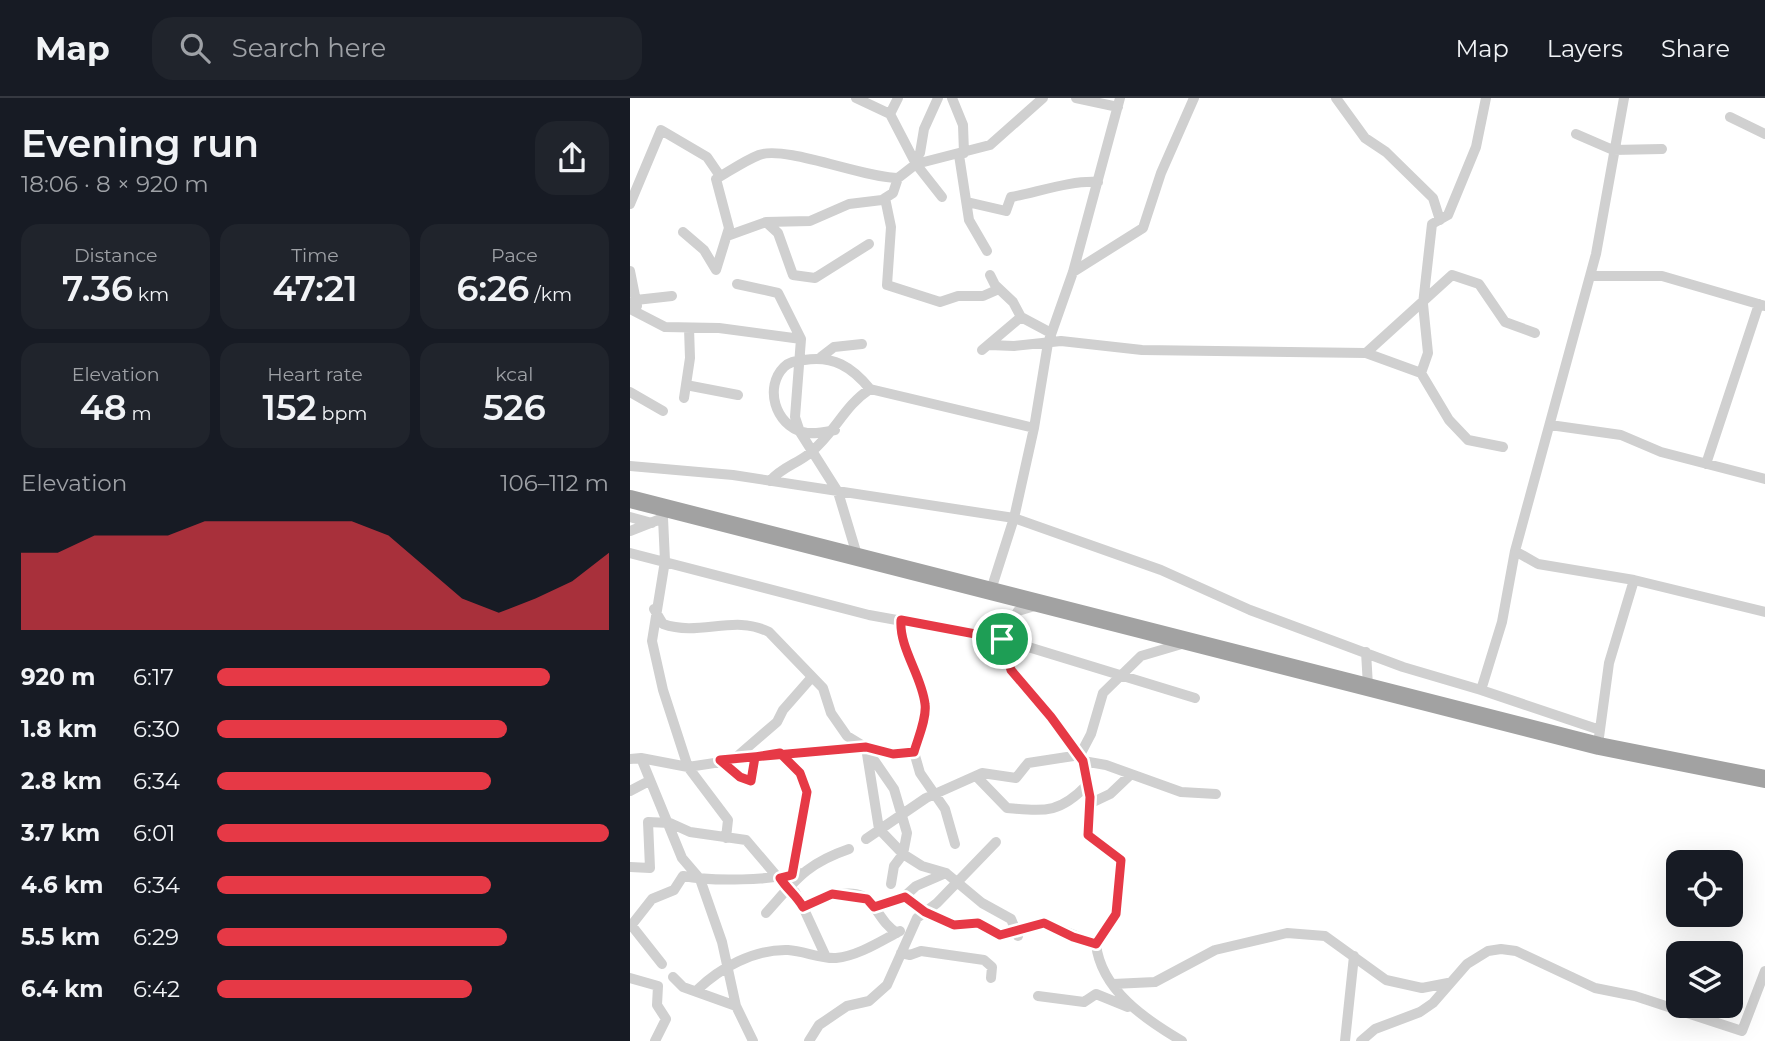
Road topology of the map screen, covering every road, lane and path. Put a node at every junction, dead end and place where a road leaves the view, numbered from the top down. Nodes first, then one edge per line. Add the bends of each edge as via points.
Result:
1 (856, 98) edge
2 (898, 98) edge
3 (939, 98) edge
4 (952, 98) edge
5 (1043, 98) edge
6 (1076, 98) edge
7 (1194, 98) edge
8 (1336, 98) edge
9 (1486, 98) edge
10 (1624, 98) edge
11 (1119, 102) edge
12 (890, 114) junction
13 (1730, 117) dead end
14 (1576, 134) dead end
15 (1765, 134) edge
16 (1662, 149) dead end
17 (1614, 150) junction
18 (962, 154) junction
19 (915, 162) junction
20 (720, 176) junction
21 (898, 178) junction
22 (1098, 182) junction
23 (942, 197) dead end
24 (886, 198) junction
25 (967, 202) junction
26 (630, 204) edge
27 (1440, 219) junction
28 (766, 222) junction
29 (683, 232) dead end
30 (727, 236) junction
31 (869, 244) dead end
32 (987, 251) dead end
33 (630, 271) edge
34 (1073, 272) junction
35 (990, 275) dead end
36 (1590, 276) junction
37 (737, 284) dead end
38 (999, 289) junction
39 (672, 296) dead end
40 (1423, 304) junction
41 (1762, 305) edge
42 (634, 307) edge
43 (1021, 317) junction
44 (689, 328) junction
45 (1535, 332) dead end
46 (1049, 338) junction
47 (800, 339) junction
48 (862, 344) dead end
49 (1366, 353) junction
50 (821, 357) junction
51 (797, 361) junction
52 (1421, 373) junction
53 (686, 385) junction
54 (870, 389) junction
55 (630, 392) edge
56 (738, 395) dead end
57 (684, 398) dead end
58 (663, 411) dead end
59 (1550, 425) junction
60 (1034, 428) junction
61 (835, 430) junction
62 (800, 432) junction
63 (1503, 447) dead end
64 (813, 450) junction
65 (1706, 464) junction
66 (630, 466) edge
67 (1765, 479) edge
68 (770, 481) junction
69 (838, 492) junction
70 (630, 499) edge
71 (660, 516) junction
72 (630, 517) edge
73 (1014, 518) junction
74 (630, 531) edge
75 (1516, 551) junction
76 (630, 553) edge
77 (857, 555) junction
78 (665, 561) junction
79 (1634, 580) junction
80 (990, 593) junction
81 (1042, 604) junction
82 (654, 609) junction
83 (1018, 611) junction
84 (1765, 612) edge
85 (901, 620) junction
86 (1002, 639) junction
87 (1189, 642) junction
88 (1366, 652) junction
89 (1122, 674) junction
90 (812, 677) junction
91 (1368, 686) junction
92 (1481, 690) junction
93 (1195, 698) dead end
94 (1599, 738) junction
95 (866, 747) junction
96 (914, 752) junction
97 (780, 753) junction
98 (755, 757) junction
99 (636, 758) edge
100 (1081, 758) junction
101 (720, 760) junction
102 (733, 760) junction
103 (688, 766) junction
104 (1130, 775) junction
105 (976, 776) junction
106 (1765, 779) edge
107 (649, 781) junction
108 (1087, 785) junction
109 (630, 792) edge
110 (936, 793) junction
111 (1216, 794) dead end
112 (1089, 804) junction
113 (902, 813) junction
114 (670, 823) junction
115 (880, 830) junction
116 (726, 838) junction
117 (866, 839) dead end
118 (996, 842) dead end
119 (955, 844) dead end
120 (849, 849) dead end
121 (903, 854) junction
122 (630, 867) edge
123 (946, 873) junction
124 (796, 874) junction
125 (700, 879) junction
126 (957, 880) junction
127 (783, 883) junction
128 (891, 884) dead end
129 (905, 897) junction
130 (803, 907) junction
131 (874, 907) junction
132 (766, 913) dead end
133 (921, 915) junction
134 (631, 927) edge
135 (897, 933) junction
136 (1017, 933) junction
137 (1096, 944) junction
138 (901, 953) junction
139 (1354, 956) junction
140 (826, 957) junction
141 (662, 964) dead end
142 (727, 966) junction
143 (1765, 971) edge
144 (673, 977) dead end
145 (630, 978) edge
146 (991, 978) dead end
147 (1448, 983) junction
148 (1113, 984) junction
149 (697, 990) junction
150 (1038, 996) dead end
151 (736, 1006) junction
152 (1138, 1013) junction
153 (1740, 1036) edge
154 (655, 1041) edge
155 (754, 1041) edge
156 (809, 1041) edge
157 (1182, 1041) edge
158 (1345, 1041) edge
159 (1361, 1041) edge

1 - 12 street
2 - 12 street
3 - 19 street
4 - 18 street via 963,125
5 - 18 street via 993,144
6 - 11 street
7 - 34 street via 1143,228
8 - 27 street via 1365,138 1433,198
9 - 27 street via 1476,148 1448,215
10 - 17 street
11 - 22 street
12 - 19 street
13 - 15 street
14 - 17 street
16 - 17 street
17 - 36 street
18 - 19 street
18 - 25 street
19 - 21 street
19 - 23 street
20 - 21 street via 761,153 809,158
20 - 26 street via 707,157 661,130
20 - 30 street via 716,179
21 - 24 street
22 - 25 street via 1078,180 1011,197 1006,211
22 - 34 street
24 - 28 street via 849,204 810,221
24 - 38 street via 891,227 887,285 940,302
25 - 32 street via 969,220
27 - 40 street via 1432,224
28 - 30 street
28 - 31 street via 778,233 793,275 815,278
29 - 30 street via 704,250 716,270
33 - 42 street
34 - 46 street
35 - 38 street
36 - 41 street via 1662,276
36 - 59 street
37 - 47 street via 778,293
38 - 43 street
39 - 42 street
40 - 45 street via 1452,275 1479,284 1504,322
40 - 49 street
40 - 52 street via 1428,353
41 - 65 street
42 - 44 street via 665,327
43 - 46 street
43 - 46 street via 986,347
44 - 47 street
44 - 53 street
46 - 49 street via 1142,350
46 - 60 street
47 - 51 street
48 - 50 street via 834,347
49 - 52 street
50 - 51 street
50 - 54 street via 851,368
51 - 62 street via 794,401
51 - 62 street via 783,368 773,389 781,418
52 - 63 street via 1449,420 1468,440
53 - 56 street
53 - 57 street
54 - 60 street
54 - 61 street via 852,401
55 - 58 street
59 - 65 street via 1621,435
59 - 75 street
60 - 73 street
61 - 62 street
61 - 64 street
62 - 64 street
64 - 68 street via 783,467
64 - 69 street
65 - 67 street
66 - 68 street
68 - 69 street
69 - 73 street
69 - 77 street
70 - 71 highway
71 - 72 street
71 - 74 street
71 - 77 highway
71 - 78 street
73 - 80 street
73 - 88 street via 1161,570 1250,610
75 - 79 street via 1538,564
75 - 92 street via 1502,622
76 - 78 street
77 - 80 highway
78 - 82 street
78 - 85 street
79 - 84 street
79 - 94 street via 1609,663
80 - 81 highway
80 - 83 street via 1011,602
81 - 83 street
81 - 87 highway
82 - 90 street via 663,624 677,629 749,623 769,632
82 - 103 street via 652,641
83 - 86 street
85 - 86 street
85 - 96 street via 926,707
86 - 89 street
86 - 100 street via 1011,670
87 - 89 street via 1140,656
87 - 91 highway
88 - 91 street
88 - 92 street
89 - 93 street
89 - 100 street via 1103,693
90 - 95 street via 823,688 831,713 847,736
90 - 102 street via 777,722
91 - 94 highway
92 - 94 street
94 - 106 highway
95 - 96 street via 893,754
95 - 97 street
95 - 113 street via 894,789
95 - 115 street
96 - 110 street via 920,773
97 - 98 street
97 - 124 street via 800,773 807,792
98 - 101 street via 751,781
98 - 102 street
99 - 103 street
99 - 107 street
100 - 104 street
100 - 105 street via 1028,763 1016,778
100 - 108 street
101 - 102 street
101 - 103 street
103 - 116 street via 727,820
104 - 111 street via 1181,792
104 - 112 street via 1105,798
105 - 108 street via 1007,808 1049,811 1072,801
105 - 110 street
107 - 109 street
107 - 114 street
108 - 112 street
110 - 113 street
110 - 119 street via 946,809
112 - 137 street via 1088,835 1121,860 1116,914
113 - 115 street
113 - 121 street via 907,833
114 - 116 street via 690,832
114 - 122 street via 648,822 650,868
114 - 125 street via 686,866
115 - 117 street
115 - 121 street
116 - 127 street via 746,840
118 - 126 street
120 - 124 street
121 - 123 street
121 - 128 street via 894,866
123 - 126 street
123 - 129 street via 916,886
124 - 127 street
125 - 127 street
125 - 134 street via 683,876 674,890 652,899
125 - 142 street
126 - 133 street
126 - 136 street via 982,903 1011,919
127 - 130 street
127 - 132 street
129 - 131 street
129 - 133 street
130 - 131 street via 832,894 867,899
130 - 140 street
131 - 135 street via 883,923
133 - 135 street
133 - 136 street via 954,925 978,923 1000,935
133 - 138 street
134 - 141 street
135 - 140 street via 869,948
136 - 137 street via 1044,923
137 - 148 street
138 - 146 street via 921,951 984,960 992,967
138 - 156 street via 887,985 869,1001 851,1004 819,1025
139 - 147 street via 1386,980 1422,988
139 - 148 street via 1325,936 1287,933 1215,950 1155,982
139 - 158 street
140 - 142 street via 778,951
142 - 149 street
142 - 151 street
143 - 153 street
144 - 149 street via 682,988
145 - 154 street via 658,986 657,1005 666,1019
147 - 153 street via 1488,951 1516,951 1595,988 1635,996
147 - 159 street via 1420,1012 1375,1029
148 - 152 street
149 - 151 street
150 - 152 street via 1084,1002 1096,994
151 - 155 street
152 - 157 street

